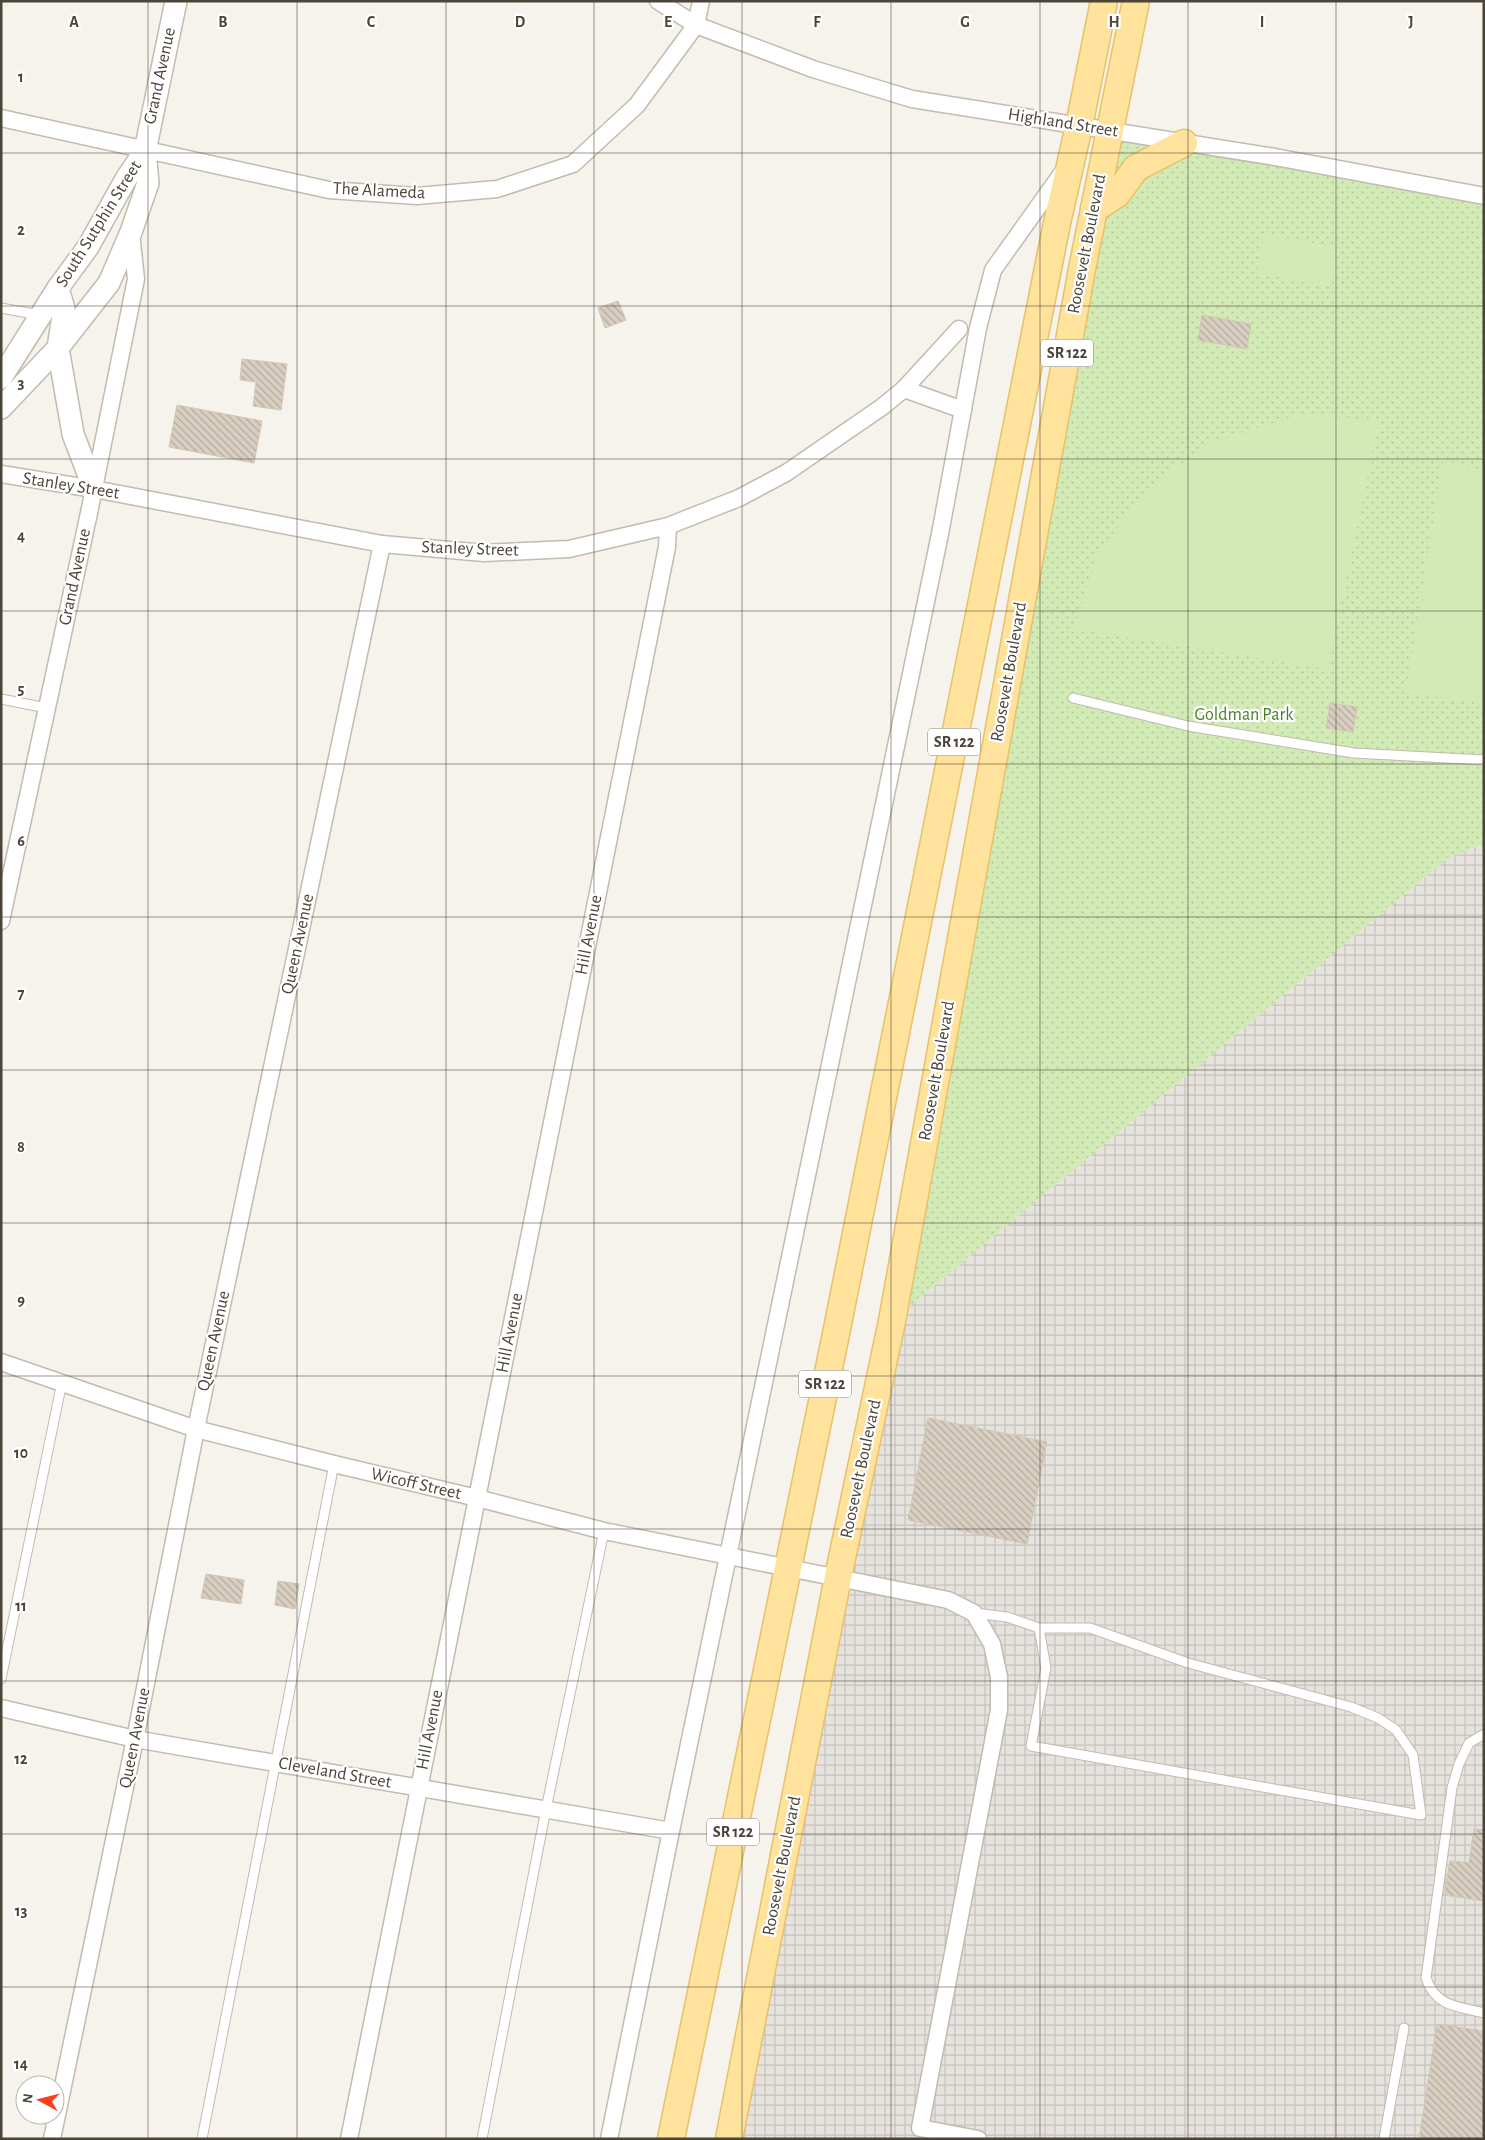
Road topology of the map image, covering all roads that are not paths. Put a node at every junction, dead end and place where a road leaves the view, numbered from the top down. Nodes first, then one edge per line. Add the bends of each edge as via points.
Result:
1 (176, 1) edge
2 (658, 1) edge
3 (701, 1) edge
4 (1104, 1) edge
5 (1136, 1) edge
6 (696, 25) junction
7 (1, 118) edge
8 (1079, 126) junction
9 (1110, 131) junction
10 (1184, 142) junction
11 (145, 151) junction
12 (1072, 160) junction
13 (1484, 196) edge
14 (1094, 209) junction
15 (131, 232) junction
16 (58, 288) junction
17 (1, 308) edge
18 (42, 315) junction
19 (959, 329) dead end
20 (58, 348) junction
21 (1, 378) edge
22 (904, 389) junction
23 (1, 408) edge
24 (962, 410) junction
25 (1, 474) edge
26 (94, 489) junction
27 (668, 526) junction
28 (382, 544) junction
29 (1073, 698) dead end
30 (1, 699) edge
31 (47, 708) junction
32 (1484, 760) edge
33 (1, 921) edge
34 (1, 1362) edge
35 (62, 1382) junction
36 (196, 1429) junction
37 (334, 1464) junction
38 (477, 1498) junction
39 (604, 1531) junction
40 (728, 1557) junction
41 (788, 1567) junction
42 (838, 1576) junction
43 (974, 1613) junction
44 (1039, 1628) junction
45 (1, 1679) edge
46 (1, 1708) edge
47 (1484, 1734) edge
48 (135, 1739) junction
49 (276, 1763) junction
50 (418, 1787) junction
51 (546, 1810) junction
52 (671, 1831) junction
53 (1484, 2013) edge
54 (1404, 2028) dead end
55 (52, 2139) edge
56 (202, 2139) edge
57 (349, 2139) edge
58 (482, 2139) edge
59 (609, 2139) edge
60 (671, 2139) edge
61 (729, 2139) edge
62 (978, 2139) edge
63 (1384, 2139) edge

1 - 11 street, Grand Avenue
2 - 6 street, Highland Street
3 - 6 street
4 - 8 main road, Roosevelt Boulevard / SR 122
5 - 9 main road, Roosevelt Boulevard / SR 122
6 - 8 street, Highland Street via 812,69 912,99
6 - 11 street, The Alameda via 637,105 573,164 497,189 416,196 329,190
7 - 11 street, The Alameda
8 - 9 street, Highland Street
8 - 12 main road, Roosevelt Boulevard / SR 122
9 - 10 street, Highland Street
9 - 14 main road, Roosevelt Boulevard / SR 122
10 - 13 street, Highland Street
10 - 14 main road via 1136,168 1117,194
11 - 15 street, South Sutphin Street via 148,183
11 - 16 street, South Sutphin Street via 88,247
12 - 24 street, Roosevelt Boulevard via 993,270
12 - 41 main road, Roosevelt Boulevard / SR 122
14 - 42 main road, Roosevelt Boulevard / SR 122 via 892,1321
15 - 20 street, South Sutphin Street via 108,283
15 - 26 street, Grand Avenue via 136,279
16 - 18 street, South Sutphin Street
16 - 20 street via 64,309
17 - 18 lane
18 - 21 street, South Sutphin Street
19 - 22 street, Stanley Street
20 - 23 street, South Sutphin Street
20 - 26 street via 73,434
22 - 24 street
22 - 27 street, Stanley Street via 786,474 739,498
24 - 40 street, Roosevelt Boulevard via 940,534
25 - 26 street, Stanley Street
26 - 28 street, Stanley Street
26 - 31 street, Grand Avenue
27 - 28 street, Stanley Street via 569,550 484,553
27 - 38 street, Hill Avenue
28 - 36 street, Queen Avenue
29 - 32 lane via 1188,726 1345,751
30 - 31 lane
31 - 33 street, Grand Avenue
34 - 35 street, Wicoff Street
35 - 36 street, Wicoff Street
35 - 45 lane
36 - 37 street, Wicoff Street
36 - 48 street, Queen Avenue
37 - 38 street, Wicoff Street
37 - 49 lane
38 - 39 street, Wicoff Street
38 - 50 street, Hill Avenue
39 - 40 street, Wicoff Street
39 - 51 lane
40 - 41 street, Wicoff Street
40 - 52 street, Roosevelt Boulevard
41 - 42 street, Wicoff Street
41 - 60 main road, Roosevelt Boulevard / SR 122
42 - 43 street, Wicoff Street via 948,1600
42 - 61 main road, Roosevelt Boulevard / SR 122
43 - 44 lane via 1007,1617
43 - 62 street via 992,1644 999,1677 999,1710 920,2128
44 - 44 lane via 1090,1628 1188,1662 1351,1707 1378,1718 1396,1730 1413,1754 1421,1814 1031,1746 1046,1668
46 - 48 street, Cleveland Street
47 - 53 lane via 1469,1743 1452,1788 1426,1978 1430,1991 1440,2000
48 - 49 street, Cleveland Street
48 - 55 street, Queen Avenue
49 - 50 street, Cleveland Street
49 - 56 lane
50 - 51 street, Cleveland Street
50 - 57 street, Hill Avenue
51 - 52 street, Cleveland Street
51 - 58 lane
52 - 59 street, Roosevelt Boulevard
54 - 63 lane

